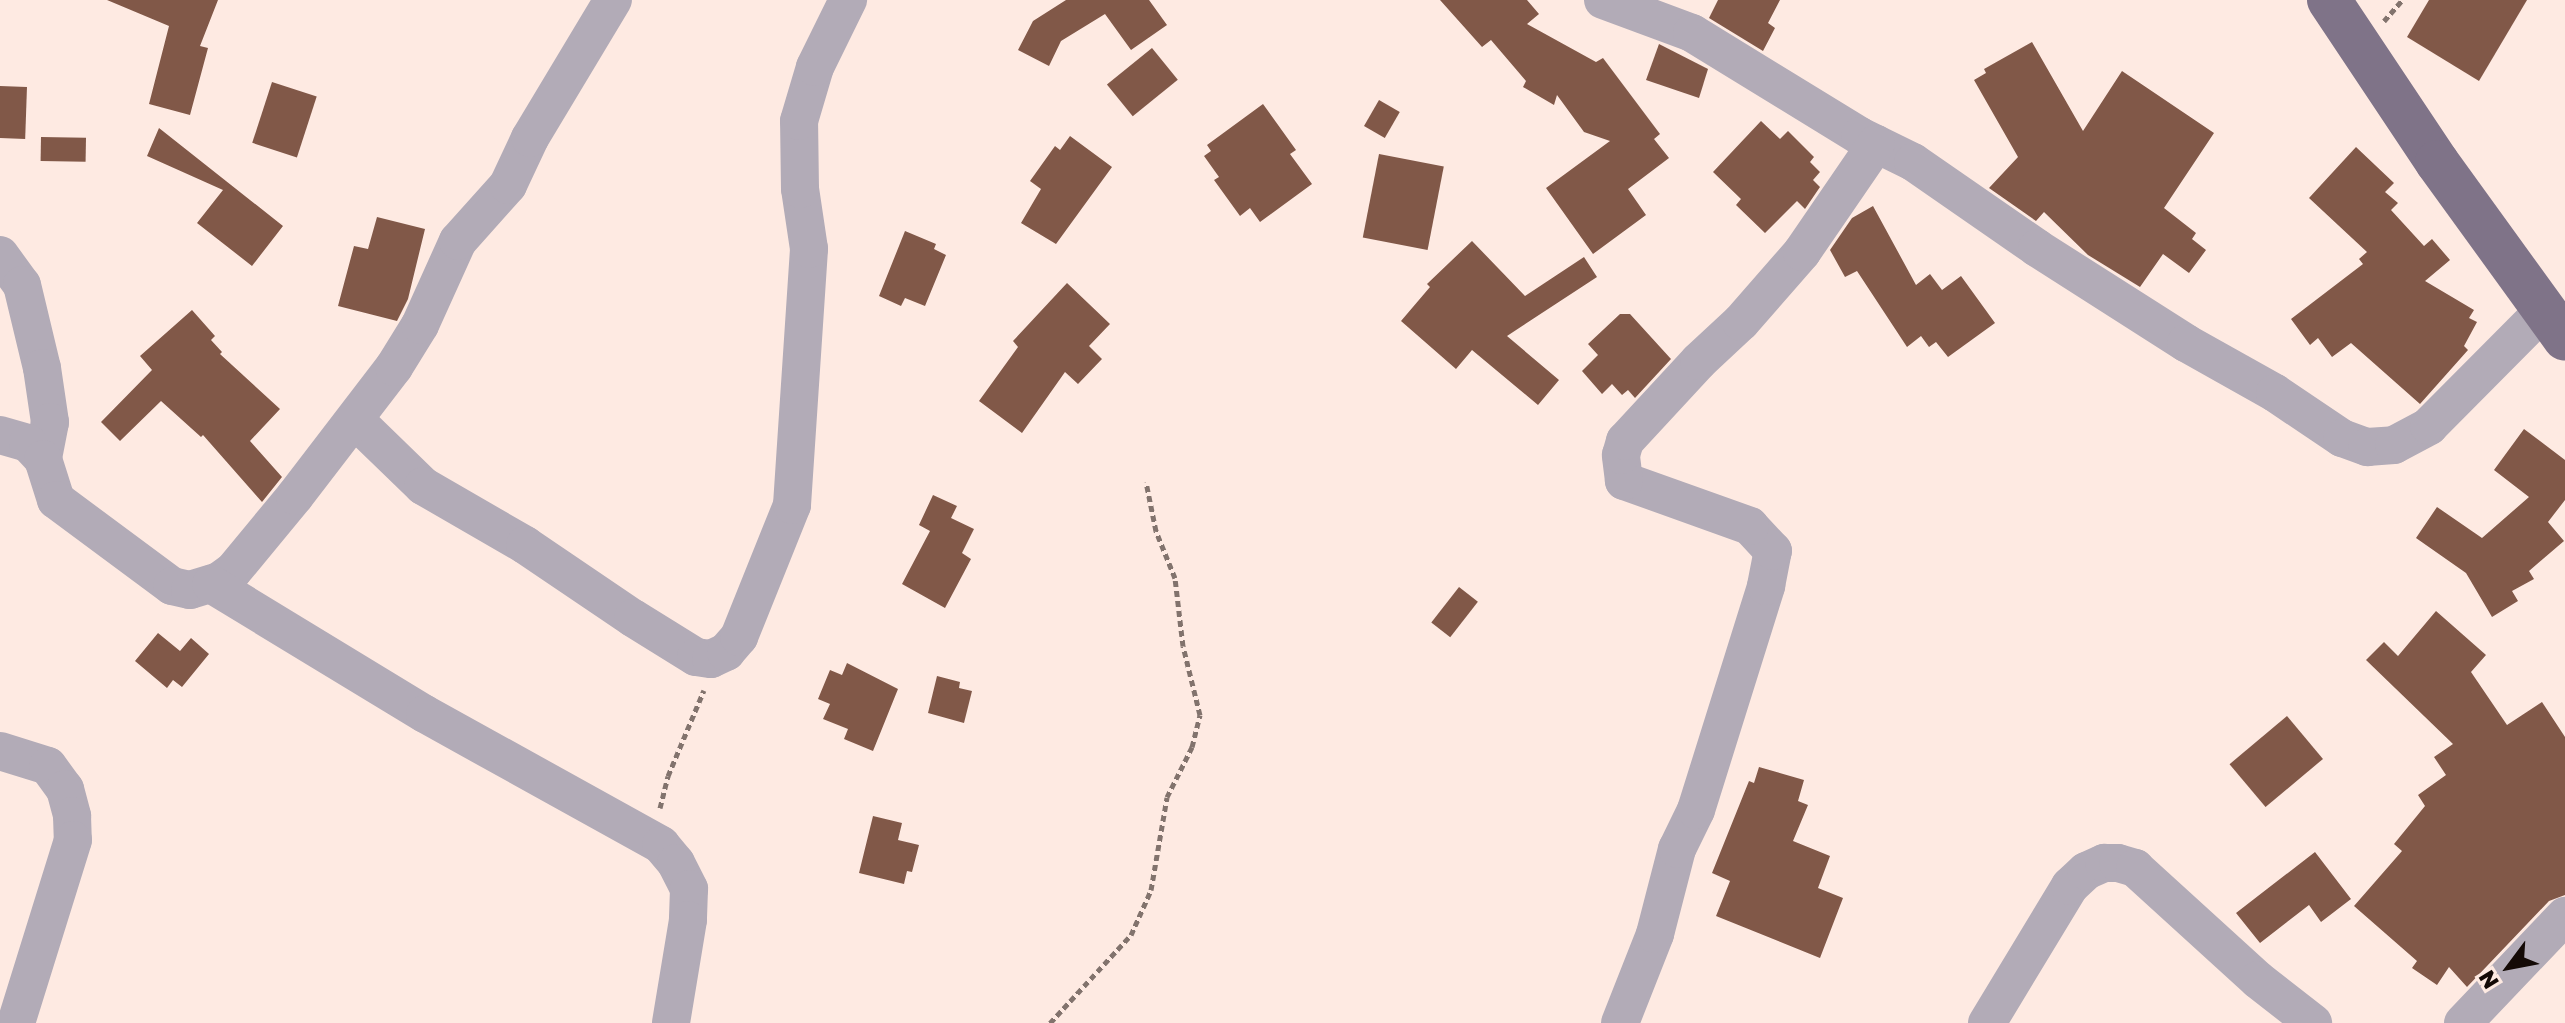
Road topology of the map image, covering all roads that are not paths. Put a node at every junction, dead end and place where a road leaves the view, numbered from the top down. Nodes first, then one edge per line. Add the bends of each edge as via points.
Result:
1 (613, 0) edge
2 (848, 0) edge
3 (1603, 0) edge
4 (2329, 0) edge
5 (1876, 144) junction
6 (0, 255) edge
7 (2555, 324) edge
8 (355, 420) junction
9 (0, 435) edge
10 (43, 459) junction
11 (211, 584) junction
12 (0, 751) edge
13 (2565, 916) edge
14 (16, 1023) edge
15 (671, 1023) edge
16 (1620, 1023) edge
17 (1987, 1023) edge
18 (2313, 1023) edge
19 (2463, 1023) edge

1 - 8 street via 530,138 508,185 458,241 420,325
2 - 8 street via 815,67 799,121 800,189 809,249 792,505 739,637 726,652 711,659 696,657 525,545 423,486
3 - 5 street via 1692,33
4 - 7 main road via 2437,162
5 - 7 street via 1913,162 2186,343 2342,438 2367,447 2394,445 2429,426
5 - 16 street via 1802,252 1625,441 1624,481 1750,526 1773,551 1696,810 1677,849 1655,934
6 - 10 street via 22,285 42,368 50,422
8 - 11 street via 233,571
9 - 10 street via 28,443
10 - 11 street via 56,500 142,566 172,586 190,590
11 - 15 street via 425,714 661,845 689,889
12 - 14 street via 48,766 65,789 72,816 73,840
13 - 19 street
17 - 18 street via 2070,886 2086,871 2118,863 2135,868

